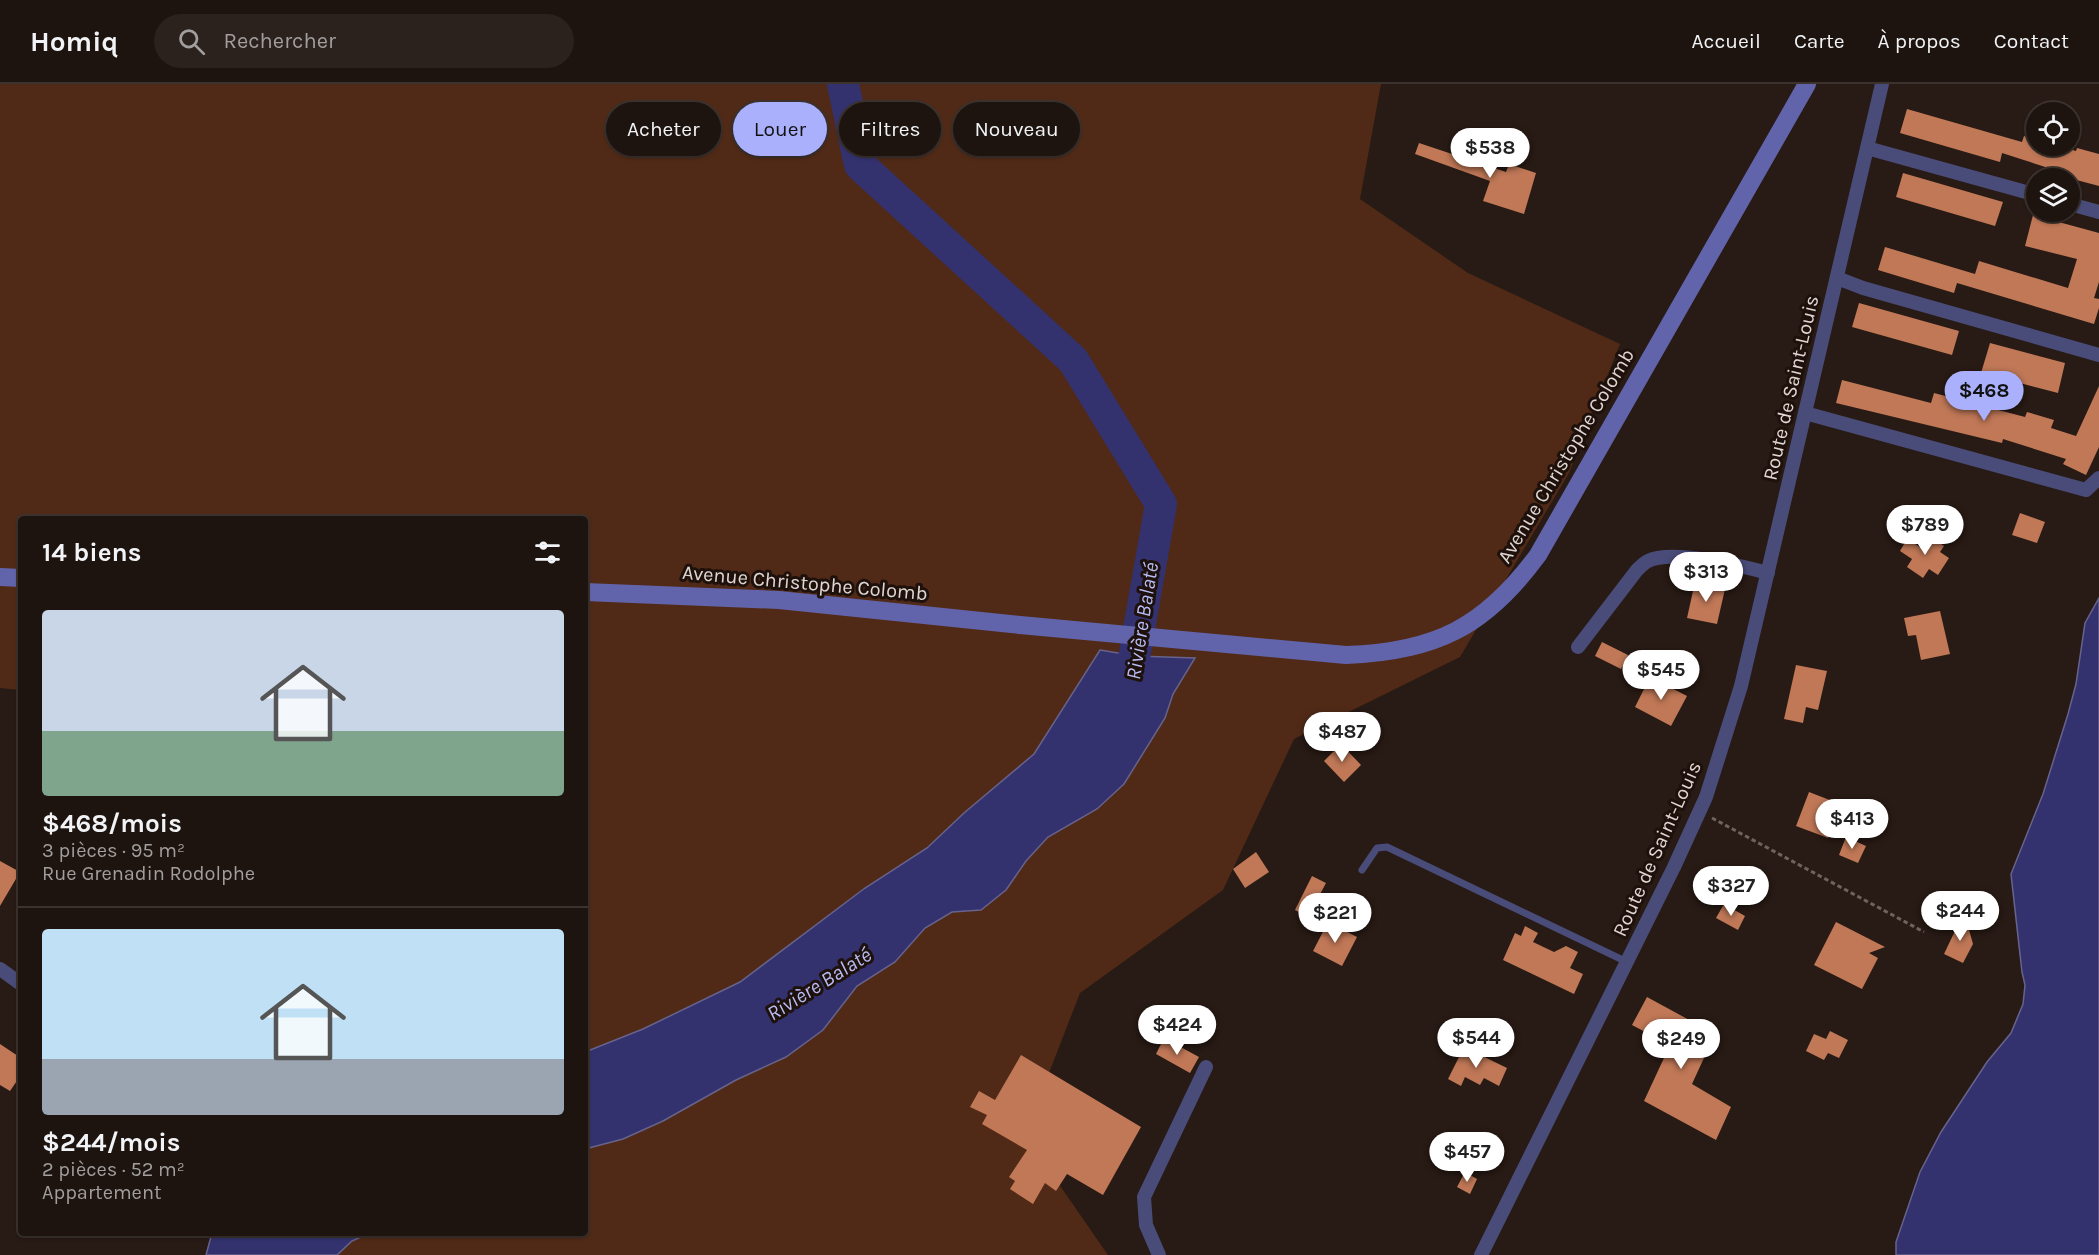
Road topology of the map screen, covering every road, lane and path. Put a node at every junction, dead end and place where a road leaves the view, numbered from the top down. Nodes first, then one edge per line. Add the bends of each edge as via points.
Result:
1 (1807, 84) edge
2 (1882, 84) edge
3 (1867, 148) junction
4 (2026, 192) edge
5 (2080, 207) edge
6 (2099, 212) edge
7 (1837, 278) junction
8 (2099, 354) edge
9 (1805, 413) junction
10 (2099, 478) edge
11 (1768, 573) junction
12 (0, 577) edge
13 (18, 578) edge
14 (588, 592) edge
15 (1578, 647) dead end
16 (1699, 812) junction
17 (1362, 870) dead end
18 (1924, 932) dead end
19 (1627, 962) junction
20 (0, 969) edge
21 (18, 982) edge
22 (1206, 1067) dead end
23 (1159, 1255) edge
24 (1481, 1255) edge

1 - 14 street, Avenue Christophe Colomb via 1538,555 1495,606 1437,640 1409,649 1346,655 778,600
2 - 3 street, Route de Saint-Louis
3 - 4 street
3 - 7 street, Route de Saint-Louis
5 - 6 street
7 - 8 street
7 - 9 street, Route de Saint-Louis
9 - 10 street via 2086,490
9 - 11 street, Route de Saint-Louis
11 - 15 street via 1681,557 1649,560
11 - 16 street, Route de Saint-Louis via 1742,686
12 - 13 street
16 - 18 path
16 - 19 street, Route de Saint-Louis
17 - 19 lane via 1377,848 1387,847
19 - 24 street, Route de Saint-Louis
20 - 21 street
22 - 23 street via 1144,1197 1146,1224

